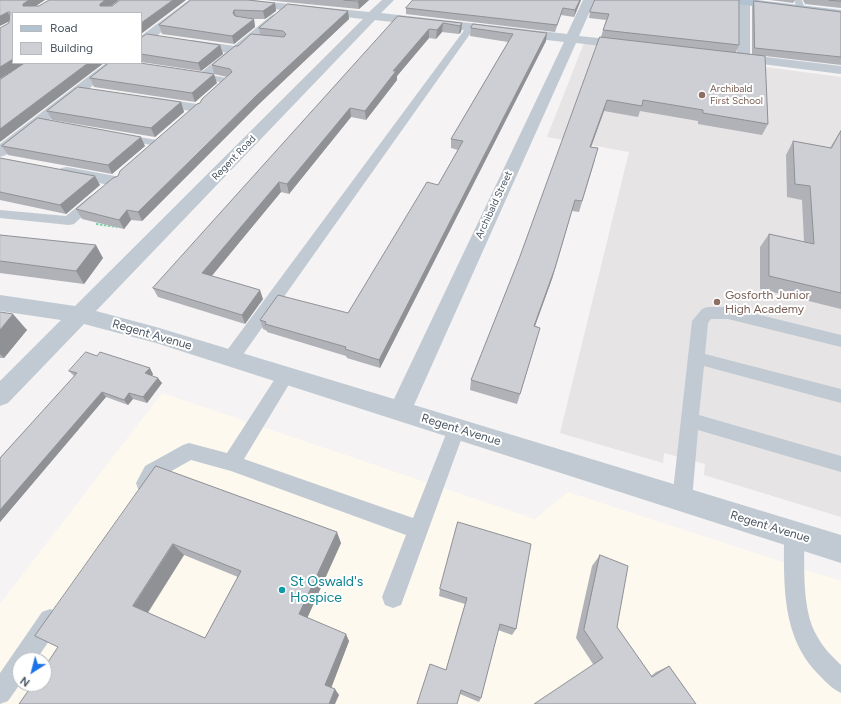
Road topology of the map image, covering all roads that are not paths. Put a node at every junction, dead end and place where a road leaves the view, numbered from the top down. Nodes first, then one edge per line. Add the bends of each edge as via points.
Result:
1 (196, 0) edge
2 (217, 0) edge
3 (388, 0) edge
4 (589, 0) edge
5 (730, 0) edge
6 (744, 2) junction
7 (799, 4) edge
8 (288, 7) junction
9 (841, 14) edge
10 (373, 16) junction
11 (254, 22) edge
12 (267, 24) junction
13 (471, 27) junction
14 (249, 38) junction
15 (571, 38) junction
16 (144, 40) edge
17 (162, 40) edge
18 (262, 40) edge
19 (176, 42) edge
20 (641, 46) edge
21 (235, 50) junction
22 (719, 56) edge
23 (743, 58) junction
24 (116, 64) edge
25 (841, 70) edge
26 (190, 74) edge
27 (203, 76) junction
28 (80, 90) junction
29 (95, 92) edge
30 (142, 100) edge
31 (197, 108) junction
32 (185, 118) edge
33 (38, 122) junction
34 (53, 125) edge
35 (113, 135) edge
36 (0, 152) edge
37 (146, 152) edge
38 (53, 170) edge
39 (120, 176) joint
40 (0, 214) edge
41 (0, 304) edge
42 (80, 315) junction
43 (841, 341) edge
44 (231, 358) junction
45 (696, 358) junction
46 (286, 376) junction
47 (0, 396) edge
48 (841, 396) edge
49 (400, 411) junction
50 (690, 420) junction
51 (456, 429) junction
52 (231, 463) junction
53 (841, 464) edge
54 (134, 498) edge
55 (682, 500) junction
56 (419, 530) junction
57 (794, 535) junction
58 (841, 550) edge
59 (393, 597) dead end
60 (58, 608) edge
61 (28, 652) edge
62 (12, 676) edge
63 (841, 681) edge
64 (0, 693) edge

1 - 16 street
2 - 8 street
3 - 10 street, Regent Road
4 - 15 street, Archibald Street
5 - 6 main road
6 - 7 main road
6 - 23 street
7 - 9 main road
8 - 10 street
8 - 12 lane
10 - 13 street
10 - 42 street, Regent Road
11 - 12 lane
12 - 14 lane
13 - 15 street
13 - 44 lane
14 - 18 lane
14 - 21 lane
15 - 20 street
15 - 49 street, Archibald Street
16 - 17 street
19 - 21 street
21 - 27 lane
22 - 23 street
23 - 25 street
24 - 28 street
26 - 27 lane
27 - 31 lane via 228,81
28 - 29 street
28 - 33 street
30 - 31 street
31 - 32 lane
33 - 34 lane
33 - 36 street
35 - 37 lane via 160,141
38 - 39 street
39 - 40 lane via 69,221
41 - 42 street, Regent Avenue
42 - 44 street, Regent Avenue
42 - 47 street, Regent Road
43 - 45 lane via 728,313 707,313 700,321
44 - 46 street, Regent Avenue
45 - 48 lane
45 - 50 lane
46 - 49 street, Regent Avenue
46 - 52 lane
49 - 51 street, Regent Avenue
50 - 53 lane
50 - 55 lane
51 - 55 street, Regent Avenue
51 - 56 lane
52 - 54 lane via 189,451 152,472
52 - 56 lane
55 - 57 street, Regent Avenue
56 - 59 lane
57 - 58 street, Regent Avenue
57 - 63 lane via 796,605 802,630 817,656
60 - 61 lane
62 - 64 lane

